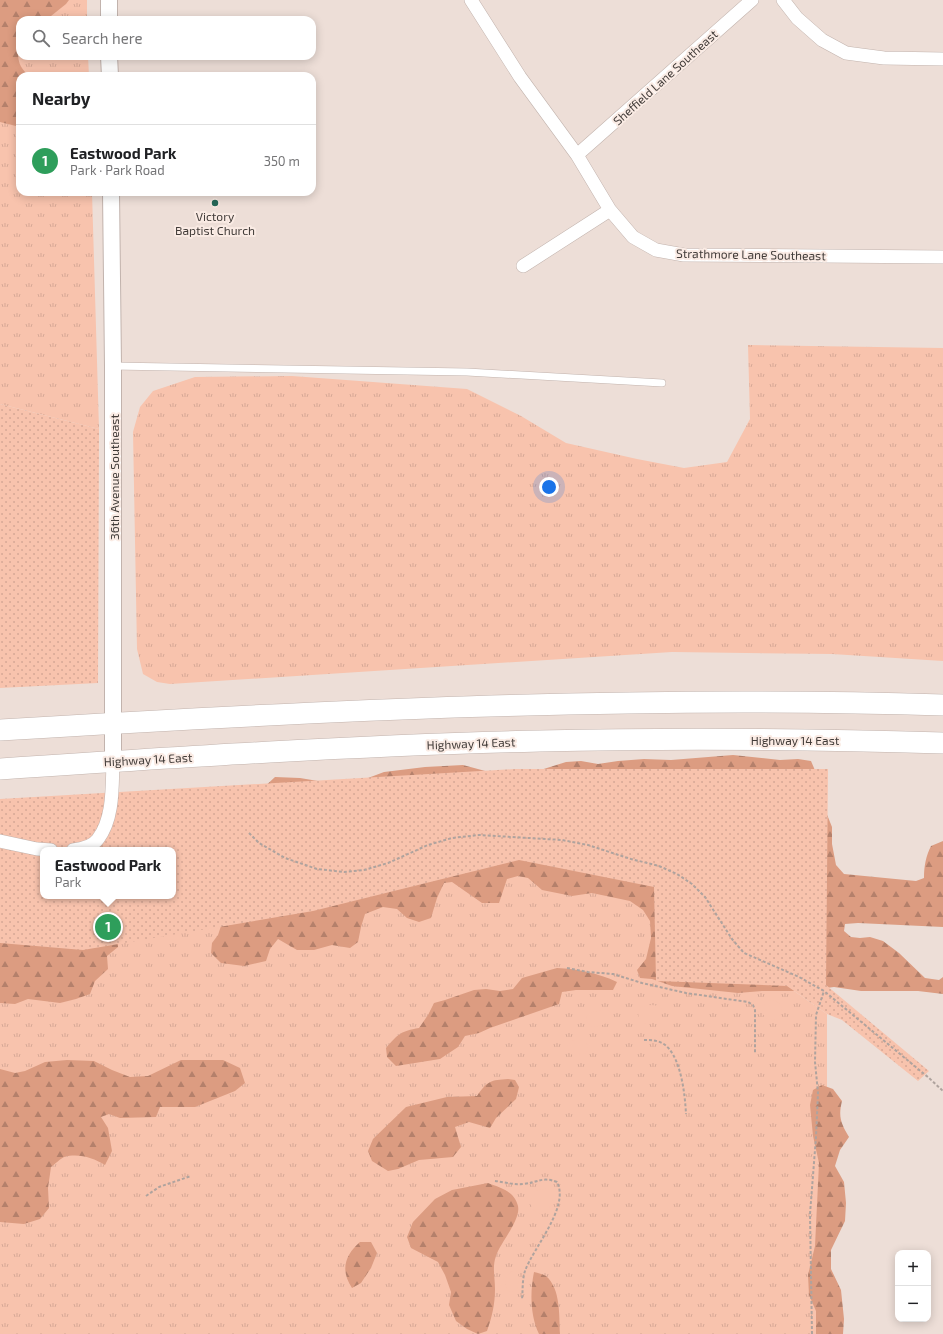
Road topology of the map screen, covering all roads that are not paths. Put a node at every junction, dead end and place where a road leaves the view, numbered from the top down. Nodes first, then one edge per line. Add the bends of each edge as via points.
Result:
1 (109, 0) edge
2 (471, 0) edge
3 (752, 0) edge
4 (783, 0) edge
5 (109, 16) edge
6 (943, 59) edge
7 (109, 60) edge
8 (110, 72) edge
9 (577, 155) junction
10 (112, 196) edge
11 (610, 210) junction
12 (943, 257) edge
13 (523, 266) dead end
14 (113, 366) junction
15 (662, 382) dead end
16 (943, 705) edge
17 (114, 723) junction
18 (0, 730) edge
19 (943, 743) edge
20 (113, 761) junction
21 (0, 769) edge
22 (0, 841) edge
23 (82, 847) edge
24 (40, 849) edge

1 - 5 street
2 - 9 street, Strathmore Lane Southeast via 520,77
3 - 9 street, Sheffield Lane Southeast
4 - 6 street via 797,18 822,40 846,53 884,58
7 - 8 street
9 - 11 street, Strathmore Lane Southeast
10 - 14 street, 36th Avenue Southeast
11 - 12 street, Strathmore Lane Southeast via 633,237 656,250 684,255
11 - 13 street
14 - 15 lane via 467,372
14 - 17 street, 36th Avenue Southeast
16 - 17 main road via 814,702 541,704 383,709
17 - 18 main road
17 - 20 street, 36th Avenue Southeast
19 - 20 main road, Highway 14 East via 664,739 539,741 362,747
20 - 21 main road, Highway 14 East
20 - 23 street via 106,823 98,840
22 - 24 street

